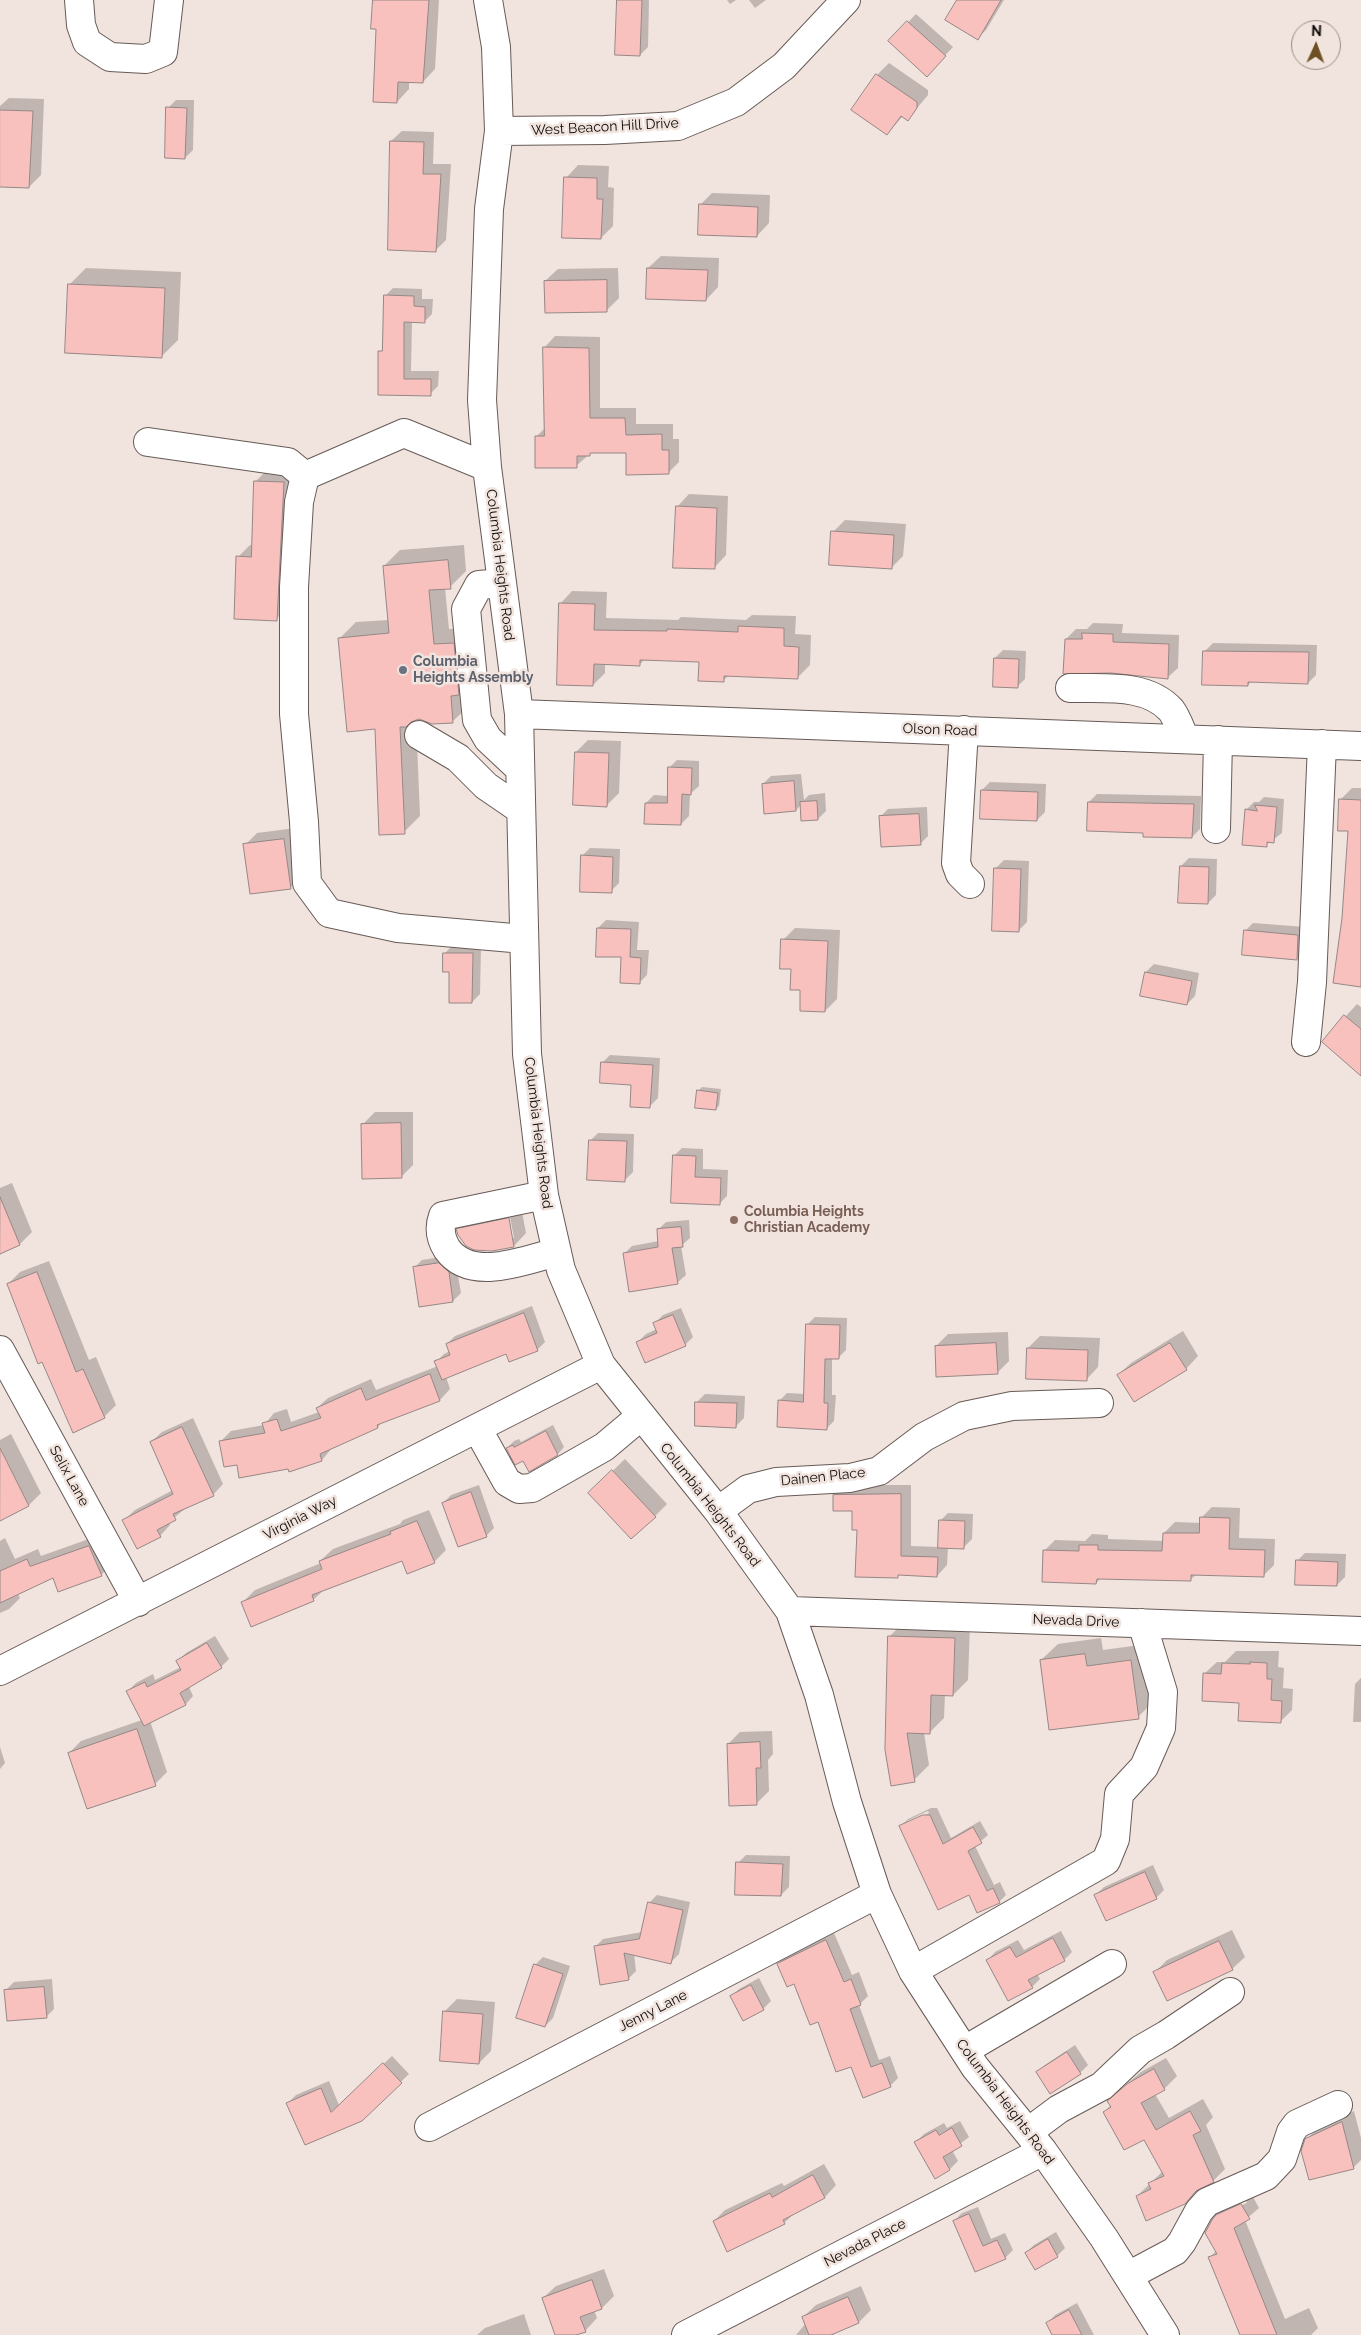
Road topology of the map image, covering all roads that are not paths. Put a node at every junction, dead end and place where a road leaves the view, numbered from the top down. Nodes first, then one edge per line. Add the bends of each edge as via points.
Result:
1 (79, 0) edge
2 (169, 0) edge
3 (488, 0) edge
4 (846, 0) edge
5 (499, 131) junction
6 (148, 442) dead end
7 (487, 468) junction
8 (305, 476) junction
9 (502, 583) junction
10 (1070, 688) dead end
11 (518, 714) junction
12 (964, 730) junction
13 (419, 735) dead end
14 (1185, 739) junction
15 (1218, 740) junction
16 (1322, 744) junction
17 (1361, 746) edge
18 (520, 769) junction
19 (521, 810) junction
20 (1216, 829) dead end
21 (970, 884) dead end
22 (524, 939) junction
23 (1306, 1042) dead end
24 (544, 1195) junction
25 (557, 1252) junction
26 (0, 1350) edge
27 (601, 1365) junction
28 (1099, 1403) dead end
29 (641, 1416) junction
30 (477, 1428) junction
31 (718, 1511) junction
32 (138, 1602) junction
33 (790, 1611) junction
34 (1142, 1623) junction
35 (1361, 1631) edge
36 (0, 1671) edge
37 (876, 1894) junction
38 (1112, 1964) dead end
39 (913, 1971) junction
40 (1230, 1992) dead end
41 (965, 2050) junction
42 (1338, 2105) dead end
43 (429, 2127) dead end
44 (1035, 2142) junction
45 (1128, 2276) junction
46 (686, 2335) edge
47 (1165, 2335) edge

1 - 2 street via 81,25 87,42 110,57 146,59 163,52
3 - 5 street, Columbia Heights Road via 496,47
4 - 5 street, West Beacon Hill Drive via 784,66 736,102 678,126
5 - 7 street, Columbia Heights Road via 489,209 481,384
6 - 8 street via 288,462
7 - 8 street via 404,434
7 - 9 street, Columbia Heights Road
8 - 22 street via 299,502 294,587 294,714 307,883 329,914 398,928
9 - 11 street, Columbia Heights Road
9 - 18 street via 479,585 466,609 478,720 488,739
10 - 14 street via 1141,691 1158,699 1172,712
11 - 12 street, Olson Road
11 - 18 street, Columbia Heights Road
12 - 14 street, Olson Road
12 - 21 street via 956,862 960,874
13 - 19 street via 458,758 486,786
14 - 15 street, Olson Road
15 - 16 street, Olson Road
15 - 20 street
16 - 17 street, Olson Road
16 - 23 street via 1312,982
18 - 19 street, Columbia Heights Road
19 - 22 street, Columbia Heights Road
22 - 24 street, Columbia Heights Road via 527,1054
24 - 25 street, Columbia Heights Road
24 - 25 street via 443,1216 439,1226 443,1243 453,1257 473,1266 497,1267
25 - 27 street, Columbia Heights Road via 561,1270
26 - 32 street, Selix Lane
27 - 29 street, Columbia Heights Road
27 - 30 street, Virginia Way
28 - 31 street, Dainen Place via 1012,1406 964,1416 924,1437 879,1470 850,1478 776,1482 748,1489
29 - 30 street via 604,1446 532,1488 519,1489 507,1482
29 - 31 street, Columbia Heights Road
30 - 32 street, Virginia Way
31 - 33 street, Columbia Heights Road
32 - 36 street, Virginia Way
33 - 34 street, Nevada Drive
33 - 37 street, Columbia Heights Road via 819,1695
34 - 35 street, Nevada Drive
34 - 39 street via 1163,1692 1161,1728 1144,1767 1119,1794 1115,1839 1106,1861
37 - 39 street, Columbia Heights Road
37 - 43 street, Jenny Lane
38 - 41 street
39 - 41 street, Columbia Heights Road
40 - 44 street, Nevada Place via 1140,2050 1102,2086 1058,2109
41 - 44 street, Columbia Heights Road
42 - 45 street via 1298,2124 1291,2132 1282,2159 1266,2176 1207,2202 1175,2251
44 - 45 street, Columbia Heights Road
44 - 46 street, Nevada Place
45 - 47 street, Columbia Heights Road

